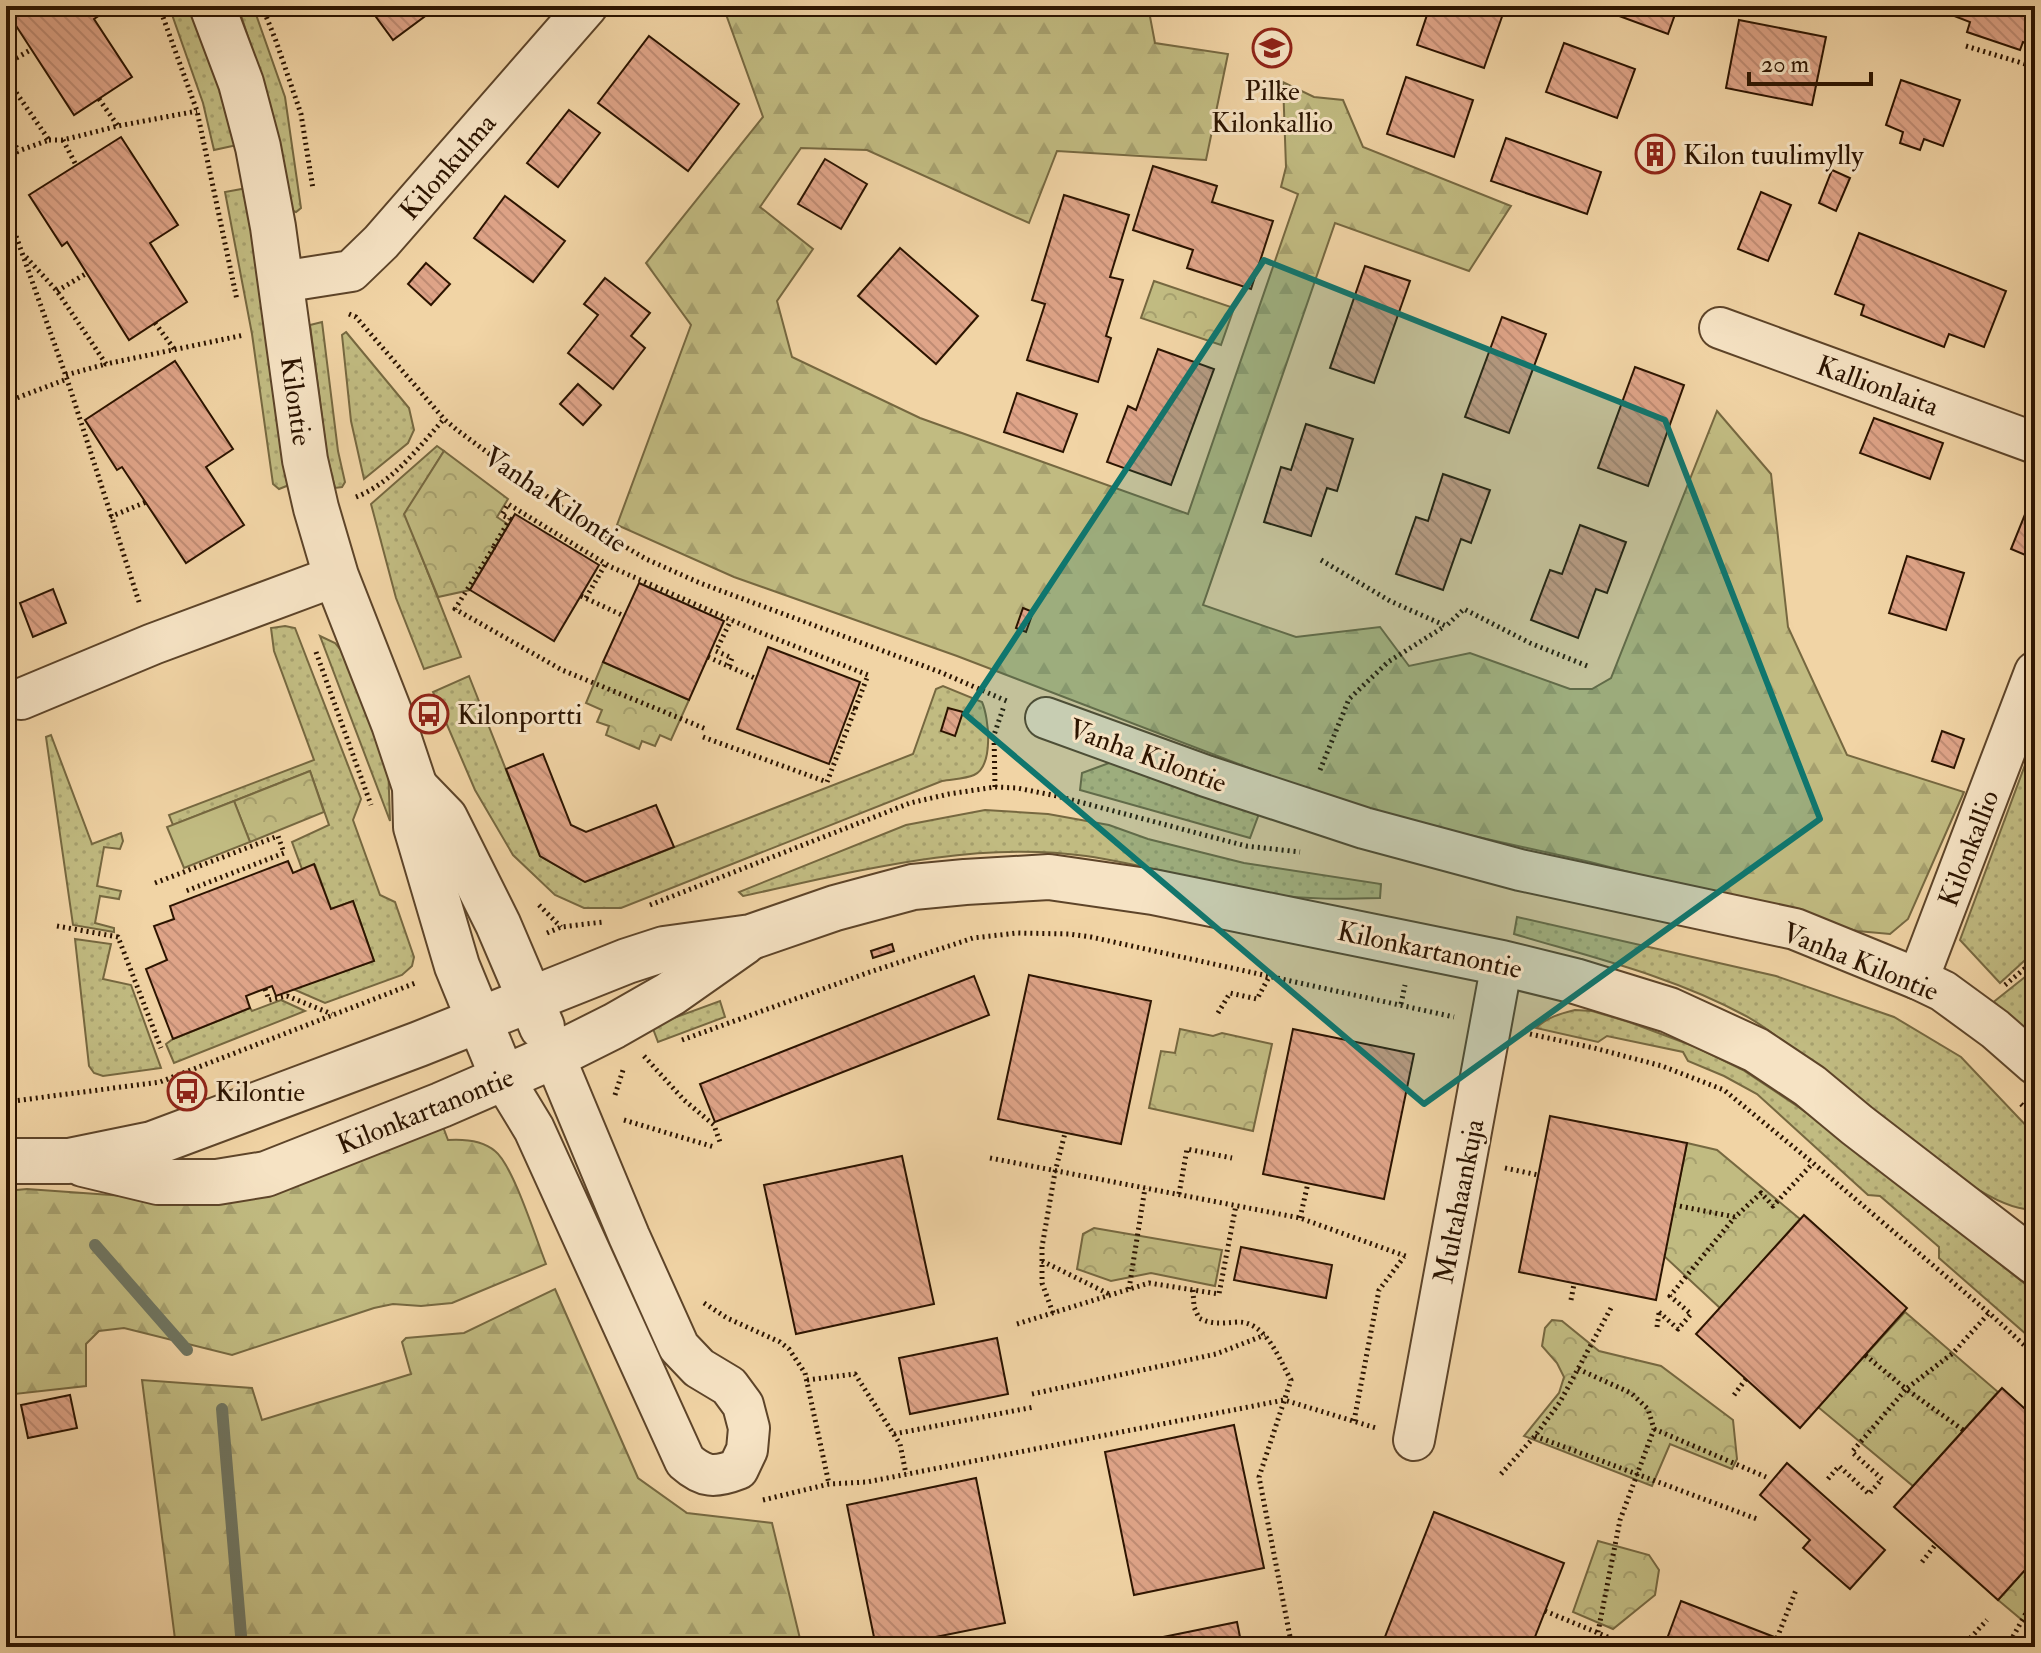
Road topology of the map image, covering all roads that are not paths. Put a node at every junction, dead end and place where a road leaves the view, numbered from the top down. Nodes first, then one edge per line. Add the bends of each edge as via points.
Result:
1 (212, 6) edge
2 (587, 6) edge
3 (281, 282) junction
4 (1720, 328) dead end
5 (2035, 443) edge
6 (336, 576) junction
7 (2035, 672) edge
8 (21, 699) dead end
9 (1046, 718) road end
10 (415, 787) junction
11 (751, 937) junction
12 (1502, 963) junction
13 (1918, 979) junction
14 (530, 999) junction
15 (480, 1021) junction
16 (554, 1056) junction
17 (2035, 1064) edge
18 (503, 1078) junction
19 (6, 1161) edge
20 (69, 1161) junction
21 (629, 1236) junction
22 (594, 1258) junction
23 (2035, 1262) edge
24 (679, 1347) junction
25 (642, 1365) junction
26 (1414, 1440) road end

1 - 3 street, Kilontie via 258,147
2 - 3 street, Kilonkulma via 351,271 327,291
3 - 6 street, Kilontie via 305,460
4 - 5 street, Kallionlaita
6 - 8 street
6 - 10 street, Kilontie
7 - 13 street, Kilonkallio
9 - 13 street, Vanha Kilontie via 1364,828 1520,870 1795,929
10 - 14 street, Kilontie via 445,818
10 - 15 street, Kilontie via 416,827 457,966
11 - 12 street, Kilonkartanontie via 913,887 1049,877 1153,892
11 - 14 street, Kilonkartanontie via 664,949
11 - 16 street, Kilonkartanontie via 670,994
12 - 23 street, Kilonkartanontie via 1669,1010 1756,1050 1810,1086
12 - 26 street, Multahaankuja
13 - 17 street, Vanha Kilontie via 1943,991
14 - 15 street, Kilonkartanontie
14 - 16 street, Kilontie
15 - 18 street, Kilontie
15 - 20 street, Kilonkartanontie via 152,1144
16 - 18 street, Kilonkartanontie
16 - 21 street
18 - 20 street, Kilonkartanontie via 266,1174 217,1182 158,1182
18 - 22 street via 534,1129
19 - 20 street, Kilonkartanontie
21 - 22 street
21 - 24 street
22 - 25 street
24 - 25 street
24 - 25 street via 699,1368 729,1386 743,1405 749,1428 738,1469 708,1475 685,1461

